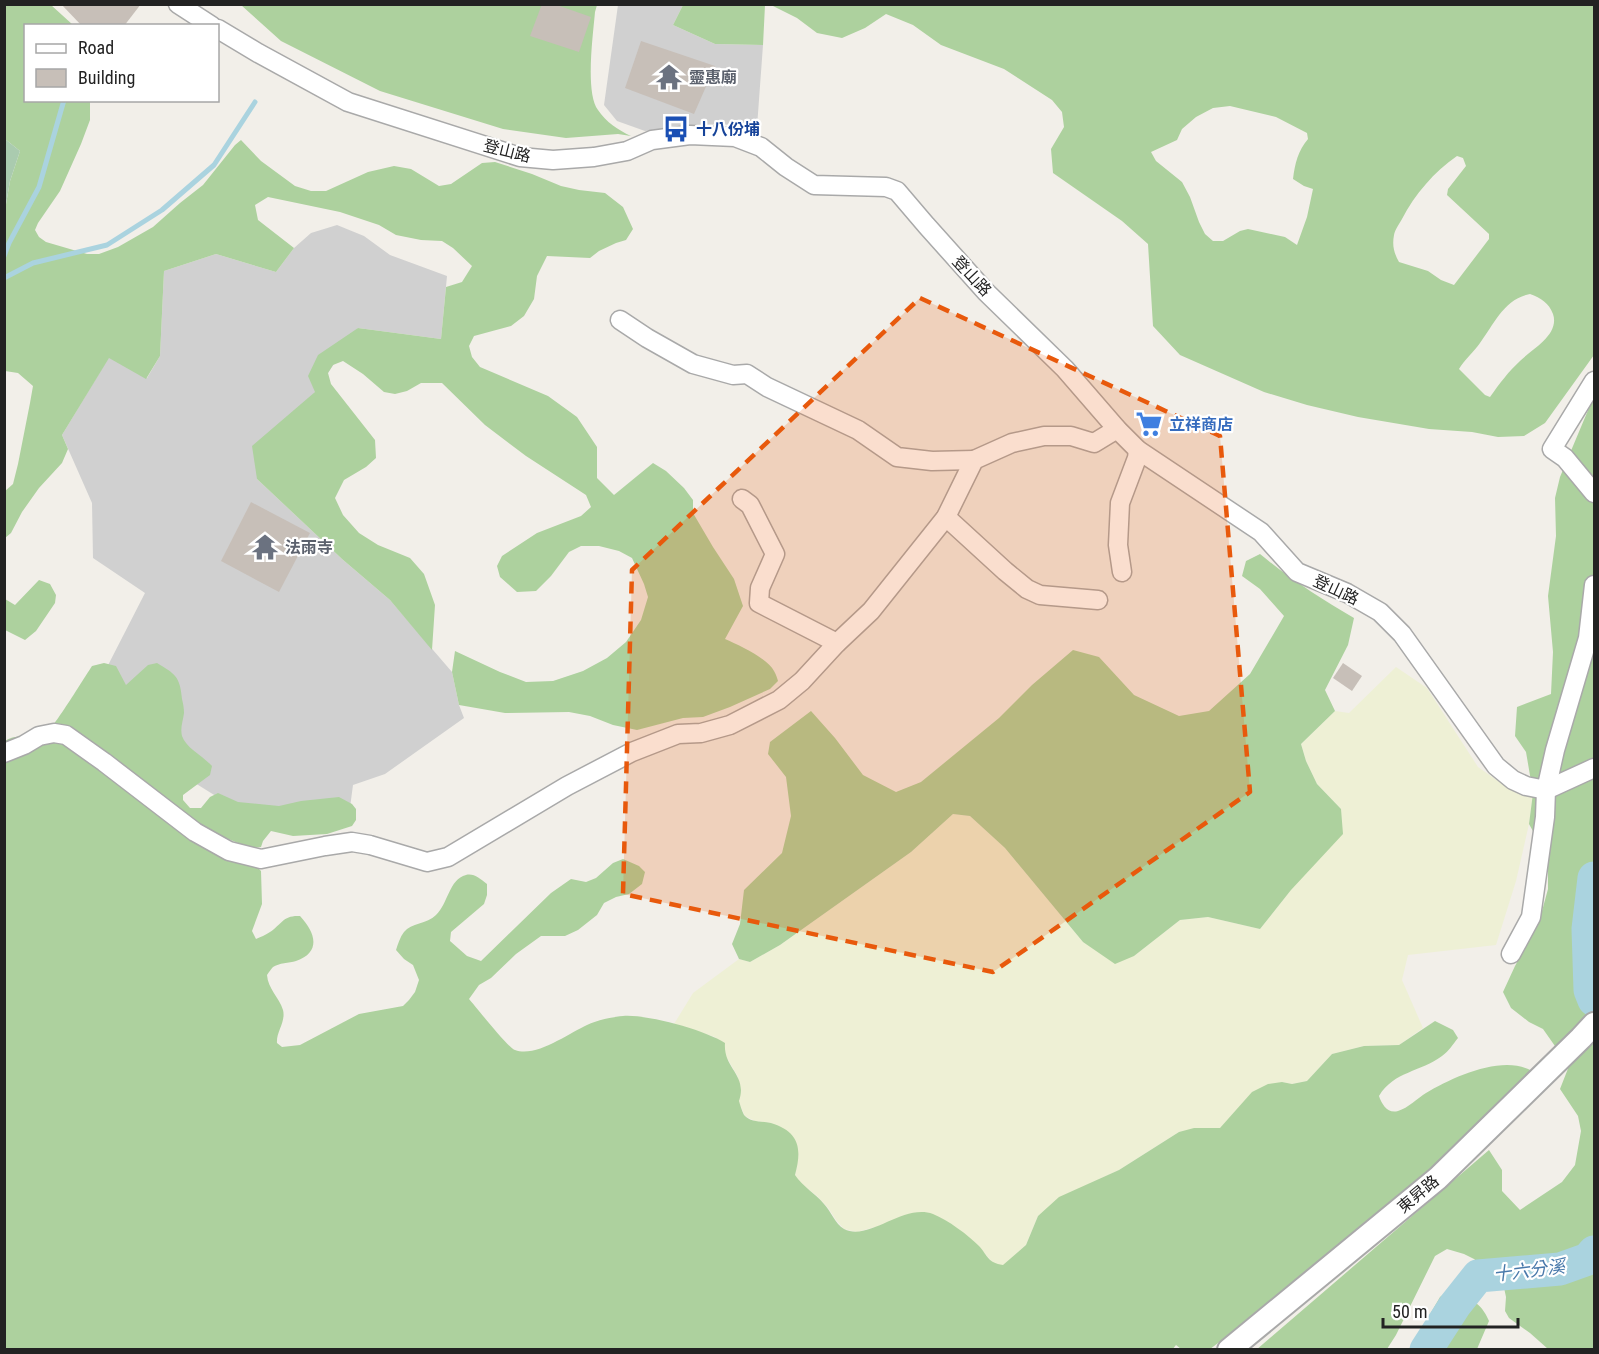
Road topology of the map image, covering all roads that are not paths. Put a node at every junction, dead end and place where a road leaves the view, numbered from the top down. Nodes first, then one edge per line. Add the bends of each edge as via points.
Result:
1 (178, 4) edge
2 (209, 24) edge
3 (219, 30) edge
4 (620, 320) dead end
5 (1594, 381) edge
6 (1117, 429) junction
7 (1138, 450) junction
8 (974, 460) junction
9 (1594, 493) edge
10 (742, 499) dead end
11 (946, 517) junction
12 (1122, 572) dead end
13 (1594, 585) edge
14 (1098, 600) dead end
15 (837, 643) junction
16 (4, 753) edge
17 (1594, 768) edge
18 (1546, 790) junction
19 (1511, 954) dead end
20 (1594, 1024) edge
21 (1229, 1350) edge

1 - 2 street
3 - 6 street, 登山路 via 348,102 520,157 594,157 680,136 735,137 761,147 814,185 886,187 897,191
4 - 8 street via 693,364 733,375 747,374 858,430 897,457
5 - 9 street via 1552,449 1565,458
6 - 7 street, 登山路
6 - 8 street via 1094,443 1071,436 1044,436 1012,443
7 - 12 street via 1120,503 1118,545
7 - 18 street, 登山路 via 1261,532 1297,573 1380,612 1402,634 1496,766 1513,780
8 - 11 street
10 - 15 street via 750,505 775,554 760,588 759,603
11 - 14 street via 1028,589 1040,595
11 - 15 street via 871,611
13 - 18 street via 1588,638
15 - 16 street via 779,700 730,724 701,733 678,734 632,752 448,857 427,862 352,842 261,859 229,851 195,832 66,735 39,736
17 - 18 street
18 - 19 street via 1531,917
20 - 21 street, 東昇路 via 1438,1178

